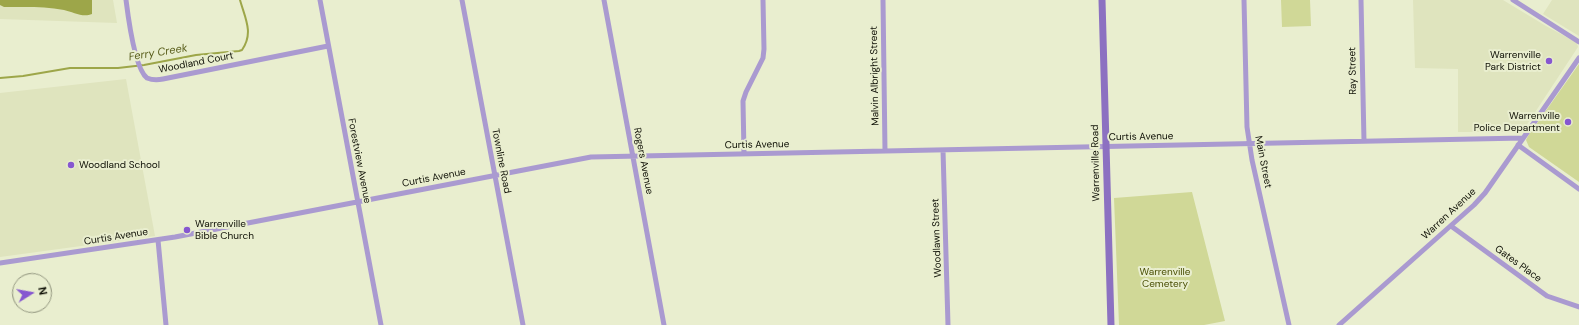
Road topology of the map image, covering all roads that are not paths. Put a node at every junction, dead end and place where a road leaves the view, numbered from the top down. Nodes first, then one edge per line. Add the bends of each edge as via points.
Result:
1 (126, 0) edge
2 (320, 0) edge
3 (462, 0) edge
4 (604, 0) edge
5 (764, 0) edge
6 (883, 0) edge
7 (1102, 0) edge
8 (1244, 0) edge
9 (1361, 0) edge
10 (1513, 0) edge
11 (1579, 42) edge
12 (328, 46) junction
13 (1579, 58) edge
14 (1523, 138) junction
15 (1364, 141) junction
16 (1249, 143) junction
17 (1518, 145) junction
18 (1106, 147) junction
19 (943, 150) junction
20 (885, 151) junction
21 (744, 154) junction
22 (633, 156) junction
23 (495, 175) junction
24 (1579, 189) edge
25 (358, 203) junction
26 (1451, 226) junction
27 (158, 240) junction
28 (0, 263) edge
29 (1579, 307) edge
30 (166, 325) edge
31 (381, 325) edge
32 (523, 325) edge
33 (664, 325) edge
34 (948, 325) edge
35 (1111, 325) edge
36 (1289, 325) edge
37 (1339, 325) edge

1 - 12 street, Woodland Court via 138,63 150,79 163,79
2 - 12 street, Forestview Avenue
3 - 23 street, Townline Road
4 - 22 street, Rogers Avenue
5 - 21 street via 763,58 743,101
6 - 20 street, Malvin Albright Street
7 - 18 main road, Warrenville Road
8 - 16 street, Main Street via 1246,127
9 - 15 street, Ray Street
10 - 11 street
12 - 25 street, Forestview Avenue
13 - 14 street, Warren Avenue
14 - 15 street, Curtis Avenue
14 - 17 street, Warren Avenue
15 - 16 street, Curtis Avenue
16 - 18 street, Curtis Avenue
16 - 36 street, Main Street
17 - 24 street
17 - 26 street, Warren Avenue via 1485,193
18 - 19 street, Curtis Avenue
18 - 35 main road, Warrenville Road
19 - 20 street, Curtis Avenue
19 - 34 street, Woodlawn Street
20 - 21 street, Curtis Avenue
21 - 22 street, Curtis Avenue
22 - 23 street, Curtis Avenue via 591,158
22 - 33 street, Rogers Avenue
23 - 25 street, Curtis Avenue
23 - 32 street, Townline Road
25 - 27 street, Curtis Avenue
25 - 31 street, Forestview Avenue
26 - 29 street, Gates Place via 1547,296
26 - 37 street, Warren Avenue
27 - 28 street, Curtis Avenue
27 - 30 street

